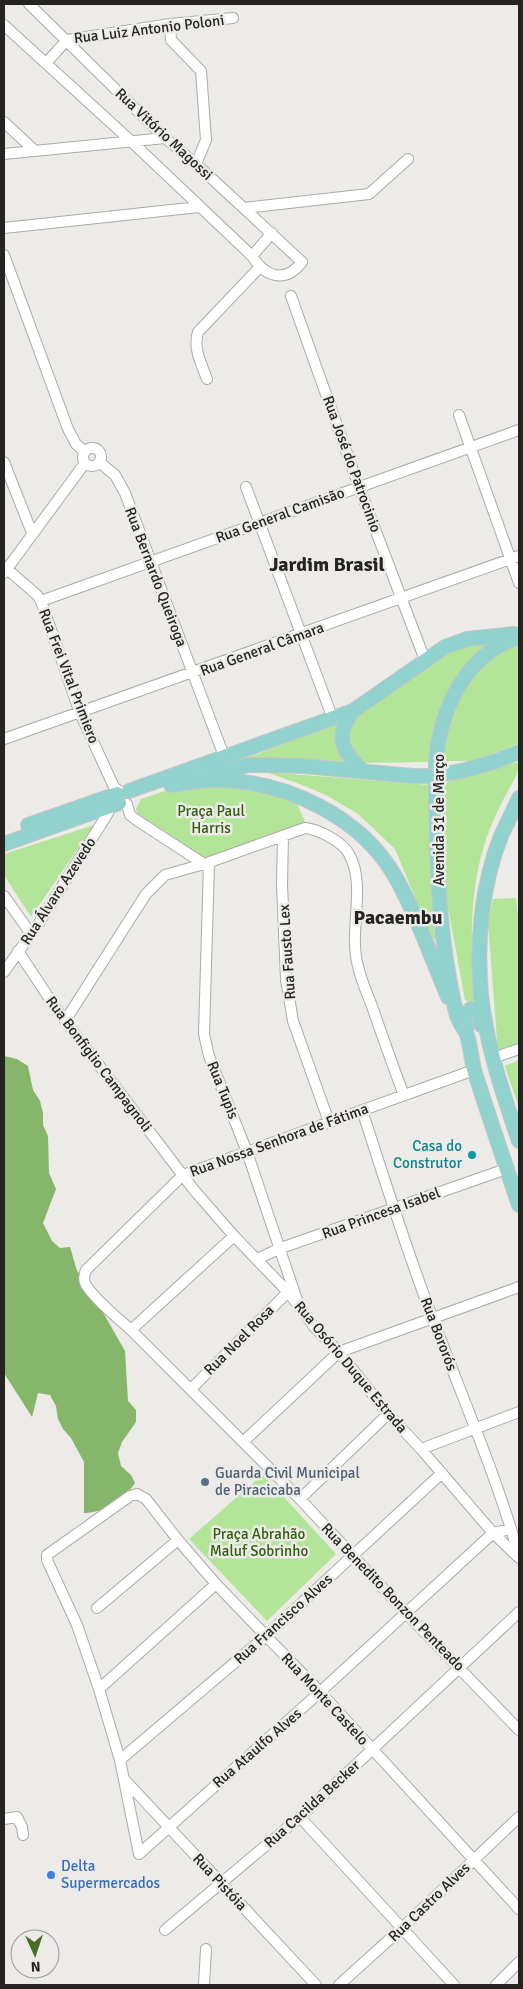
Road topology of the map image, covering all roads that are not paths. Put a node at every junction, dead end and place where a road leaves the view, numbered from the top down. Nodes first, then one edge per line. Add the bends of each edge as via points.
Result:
1 (29, 4) edge
2 (233, 18) dead end
3 (170, 24) junction
4 (4, 25) edge
5 (67, 40) junction
6 (46, 63) junction
7 (4, 122) edge
8 (165, 138) junction
9 (132, 142) junction
10 (35, 151) junction
11 (4, 154) edge
12 (408, 159) dead end
13 (196, 164) junction
14 (199, 207) junction
15 (244, 208) junction
16 (4, 228) edge
17 (272, 233) junction
18 (4, 255) edge
19 (252, 256) junction
20 (259, 268) junction
21 (291, 296) dead end
22 (207, 379) dead end
23 (459, 414) dead end
24 (519, 430) edge
25 (470, 447) junction
26 (84, 452) junction
27 (4, 462) edge
28 (99, 462) junction
29 (85, 463) junction
30 (360, 487) junction
31 (246, 488) dead end
32 (260, 522) junction
33 (32, 533) junction
34 (515, 557) edge
35 (150, 562) junction
36 (5, 571) edge
37 (519, 583) edge
38 (401, 598) junction
39 (41, 600) junction
40 (301, 635) junction
41 (519, 635) edge
42 (425, 660) junction
43 (192, 673) junction
44 (353, 711) junction
45 (80, 713) junction
46 (333, 719) junction
47 (4, 739) edge
48 (519, 752) edge
49 (224, 756) junction
50 (364, 772) junction
51 (171, 785) junction
52 (519, 798) edge
53 (122, 799) junction
54 (4, 834) edge
55 (284, 836) junction
56 (4, 844) edge
57 (207, 863) junction
58 (4, 896) edge
59 (31, 934) junction
60 (18, 951) junction
61 (4, 972) edge
62 (458, 1018) junction
63 (65, 1020) junction
64 (467, 1038) junction
65 (519, 1049) edge
66 (493, 1058) junction
67 (474, 1070) junction
68 (503, 1093) junction
69 (404, 1095) junction
70 (362, 1110) junction
71 (329, 1122) junction
72 (519, 1141) edge
73 (247, 1152) junction
74 (506, 1169) junction
75 (184, 1175) junction
76 (519, 1205) edge
77 (394, 1209) junction
78 (234, 1236) junction
79 (281, 1248) junction
80 (257, 1259) junction
81 (86, 1270) joint
82 (519, 1287) edge
83 (288, 1292) junction
84 (299, 1308) junction
85 (433, 1319) junction
86 (131, 1330) junction
87 (338, 1352) junction
88 (191, 1389) junction
89 (519, 1412) edge
90 (388, 1414) junction
91 (475, 1428) junction
92 (243, 1442) junction
93 (421, 1449) junction
94 (442, 1473) junction
95 (300, 1499) junction
96 (493, 1534) junction
97 (515, 1534) edge
98 (178, 1540) junction
99 (354, 1556) junction
100 (519, 1557) edge
101 (216, 1584) junction
102 (96, 1608) dead end
103 (519, 1612) edge
104 (406, 1613) junction
105 (266, 1636) junction
106 (460, 1668) junction
107 (99, 1689) junction
108 (320, 1692) junction
109 (516, 1718) edge
110 (519, 1730) edge
111 (373, 1749) junction
112 (120, 1760) junction
113 (124, 1779) junction
114 (300, 1817) junction
115 (519, 1818) edge
116 (4, 1819) edge
117 (168, 1826) junction
118 (23, 1835) dead end
119 (474, 1859) junction
120 (220, 1882) junction
121 (519, 1909) edge
122 (402, 1928) junction
123 (165, 1930) dead end
124 (206, 1949) dead end
125 (519, 1962) edge
126 (204, 1985) edge
127 (316, 1985) edge
128 (339, 1985) edge
129 (454, 1985) edge
130 (496, 1985) edge

1 - 5 street, Rua Vitório Magossi
2 - 3 street, Rua Luiz Antonio Poloni
3 - 5 street, Rua Luiz Antonio Poloni
3 - 13 street via 171,40 201,71 206,140
4 - 6 street, Rua Vitório Magossi
5 - 6 street, Rua Luiz Antonio Poloni
5 - 8 street, Rua Vitório Magossi
6 - 9 street, Rua Vitório Magossi
7 - 10 street
8 - 9 street
8 - 13 street, Rua Vitório Magossi
9 - 10 street
9 - 14 street, Rua Vitório Magossi
10 - 11 street
12 - 15 street via 369,194
13 - 15 street, Rua Vitório Magossi
14 - 16 street
14 - 19 street, Rua Vitório Magossi
15 - 17 street, Rua Vitório Magossi
17 - 19 street
17 - 20 street, Rua Vitório Magossi via 302,262 288,275 269,274
18 - 26 street via 68,429
19 - 20 street, Rua Vitório Magossi
20 - 22 street via 198,332 196,351
21 - 30 street, Rua José do Patrocinio
23 - 25 street
24 - 25 street, Rua General Camisão
25 - 30 street, Rua General Camisão
25 - 34 street
26 - 28 street via 93,448 98,451
26 - 29 street
27 - 33 street
28 - 29 street via 94,466
28 - 35 street, Rua Bernardo Queiroga via 118,480
29 - 33 street
30 - 32 street, Rua General Camisão
30 - 38 street, Rua José do Patrocinio
31 - 32 street
32 - 35 street, Rua General Camisão
32 - 40 street
33 - 36 street
34 - 37 street
34 - 38 street, Rua General Câmara
35 - 39 street, Rua General Camisão
35 - 43 street, Rua Bernardo Queiroga
36 - 39 street, Rua Frei Vital Primiero
38 - 40 street, Rua General Câmara
38 - 42 street, Rua José do Patrocinio
39 - 45 street, Rua Frei Vital Primiero
40 - 43 street, Rua General Câmara
40 - 46 street
41 - 42 main road via 467,639 445,647
41 - 62 main road, Avenida 31 de Março via 484,655 467,672 444,720 438,748 436,784 441,931
42 - 44 main road
43 - 45 street, Rua General Câmara
43 - 49 street, Rua Bernardo Queiroga
44 - 46 main road
44 - 50 main road via 344,723 343,744 349,758
45 - 47 street, Rua General Câmara
45 - 53 street, Rua Frei Vital Primiero
46 - 49 main road
48 - 50 main road, bridge via 462,771 432,776
49 - 53 main road
50 - 51 main road via 248,765
51 - 53 main road
51 - 62 main road via 215,780 277,788 331,813 356,831 379,853 396,878
52 - 66 main road via 501,837 481,925 481,994
53 - 54 main road
53 - 56 main road
53 - 57 street, Rua Frei Vital Primiero via 138,821
53 - 59 street, Rua Álvaro Azevedo via 102,821
55 - 57 street
55 - 69 street via 305,828 314,829 348,852 354,864 357,966
55 - 71 street, Rua Fausto Lex via 282,884 286,980 293,1021
57 - 63 street via 165,875 146,894
57 - 73 street, Rua Tupis via 204,1034 209,1056
58 - 59 street
59 - 60 street, Rua Álvaro Azevedo
60 - 61 street, Rua Álvaro Azevedo
60 - 63 street, Rua Bonfiglio Campagnoli
62 - 64 main road, Avenida 31 de Março
63 - 75 street, Rua Bonfiglio Campagnoli
64 - 66 main road via 464,1016 470,1009 479,1011 484,1044
64 - 67 main road, Avenida 31 de Março
64 - 68 main road via 490,1093 493,1096
65 - 66 street
66 - 68 main road
67 - 69 street, Rua Nossa Senhora de Fátima
67 - 74 main road, Avenida 31 de Março
68 - 72 main road
69 - 70 street, Rua Nossa Senhora de Fátima
70 - 71 street, Rua Nossa Senhora de Fátima
70 - 77 street, Rua Bororós
71 - 73 street, Rua Nossa Senhora de Fátima
73 - 75 street, Rua Nossa Senhora de Fátima
73 - 79 street, Rua Tupis
74 - 76 main road, Avenida 31 de Março
74 - 77 street, Rua Princesa Isabel
75 - 78 street, Rua Osório Duque Estrada
75 - 81 street, Rua Nossa Senhora de Fátima
77 - 79 street, Rua Princesa Isabel
77 - 85 street, Rua Bororós
78 - 80 street, Rua Osório Duque Estrada
78 - 86 street
79 - 80 street, Rua Princesa Isabel
79 - 84 street, Rua Tupis
80 - 83 street, Rua Osório Duque Estrada
81 - 86 street, Rua Benedito Bonzon Penteado via 86,1284
82 - 85 street
83 - 84 street, Rua Osório Duque Estrada
83 - 88 street, Rua Noel Rosa
84 - 87 street, Rua Osório Duque Estrada
85 - 87 street
85 - 91 street, Rua Bororós
86 - 88 street, Rua Benedito Bonzon Penteado
87 - 90 street, Rua Osório Duque Estrada
87 - 92 street
88 - 92 street, Rua Benedito Bonzon Penteado
89 - 91 street
90 - 93 street, Rua Osório Duque Estrada
90 - 95 street
91 - 93 street
91 - 97 street, Rua Bororós
92 - 95 street, Rua Benedito Bonzon Penteado
93 - 94 street, Rua Osório Duque Estrada
94 - 96 street, Rua Osório Duque Estrada
94 - 99 street, Rua Francisco Alves
95 - 99 street, Rua Benedito Bonzon Penteado
96 - 97 street, Rua Ataulfo Alves
96 - 100 street, Rua Osório Duque Estrada
96 - 104 street, Rua Ataulfo Alves
97 - 100 street, Rua Bororós
98 - 101 street, Rua Monte Castelo
98 - 102 street
98 - 107 street, Rua Monte Castelo via 146,1499 137,1494 47,1555 77,1625
99 - 104 street, Rua Benedito Bonzon Penteado
99 - 105 street, Rua Francisco Alves
101 - 105 street, Rua Monte Castelo
101 - 107 street
103 - 106 street, Rua Cacilda Becker
104 - 106 street, Rua Benedito Bonzon Penteado
104 - 108 street, Rua Ataulfo Alves
105 - 108 street, Rua Monte Castelo
105 - 112 street, Rua Francisco Alves
106 - 109 street, Rua Benedito Bonzon Penteado
106 - 111 street, Rua Cacilda Becker
107 - 112 street
108 - 111 street, Rua Monte Castelo
108 - 117 street, Rua Ataulfo Alves
109 - 110 street, Rua Benedito Bonzon Penteado
111 - 114 street, Rua Cacilda Becker
111 - 119 street, Rua Monte Castelo
112 - 113 street
113 - 117 street, Rua Pistóia
113 - 117 street, Rua Ataulfo Alves via 139,1854
114 - 120 street, Rua Cacilda Becker
114 - 122 street
115 - 119 street, Rua Castro Alves
116 - 118 street via 17,1817
117 - 120 street, Rua Pistóia
119 - 121 street, Rua Monte Castelo
119 - 122 street, Rua Castro Alves
120 - 123 street, Rua Cacilda Becker
120 - 127 street, Rua Pistóia
122 - 128 street, Rua Castro Alves
122 - 129 street
124 - 126 street
125 - 130 street

